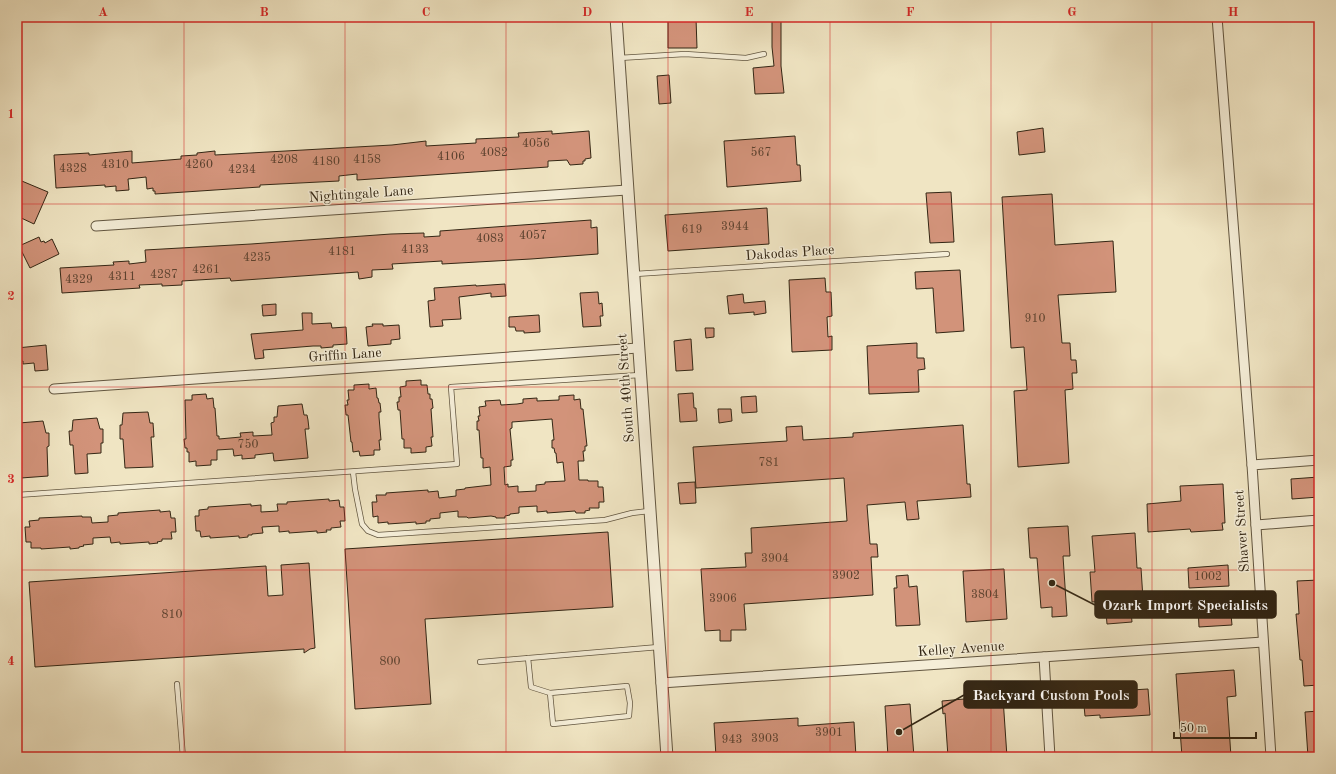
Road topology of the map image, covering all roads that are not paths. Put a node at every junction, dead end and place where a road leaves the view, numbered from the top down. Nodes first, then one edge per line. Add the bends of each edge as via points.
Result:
1 (616, 17) edge
2 (1216, 17) edge
3 (764, 54) dead end
4 (619, 58) junction
5 (627, 190) junction
6 (96, 226) dead end
7 (948, 254) dead end
8 (633, 274) junction
9 (638, 348) junction
10 (640, 375) junction
11 (54, 389) dead end
12 (1319, 460) edge
13 (1252, 465) junction
14 (353, 472) junction
15 (17, 495) edge
16 (649, 511) junction
17 (1319, 520) edge
18 (1256, 525) junction
19 (1263, 642) junction
20 (659, 647) junction
21 (1044, 657) junction
22 (528, 658) junction
23 (480, 662) dead end
24 (662, 683) junction
25 (178, 684) dead end
26 (550, 693) junction
27 (183, 757) edge
28 (667, 757) edge
29 (1050, 757) edge
30 (1271, 757) edge

1 - 4 street, South 40th Street
2 - 13 street, Shaver Street
3 - 4 lane via 746,58 685,54
4 - 5 street, South 40th Street
5 - 6 street, Nightingale Lane
5 - 8 street, South 40th Street
7 - 8 lane, Dakodas Place
8 - 9 street, South 40th Street
9 - 10 street, South 40th Street
9 - 11 street, Griffin Lane
10 - 14 lane via 451,387 457,464
10 - 16 street, South 40th Street
12 - 13 street
13 - 18 street, Shaver Street
14 - 15 lane
14 - 16 lane via 362,524 368,532 378,535 605,520
16 - 20 street, South 40th Street
17 - 18 street
18 - 19 street, Shaver Street
19 - 21 street, Kelley Avenue
19 - 30 street, Shaver Street
20 - 22 lane
20 - 24 street, South 40th Street
21 - 24 street, Kelley Avenue
21 - 29 street
22 - 23 lane
22 - 26 lane via 531,687
24 - 28 street, South 40th Street
25 - 27 lane
26 - 26 lane via 553,724 629,716 627,686

